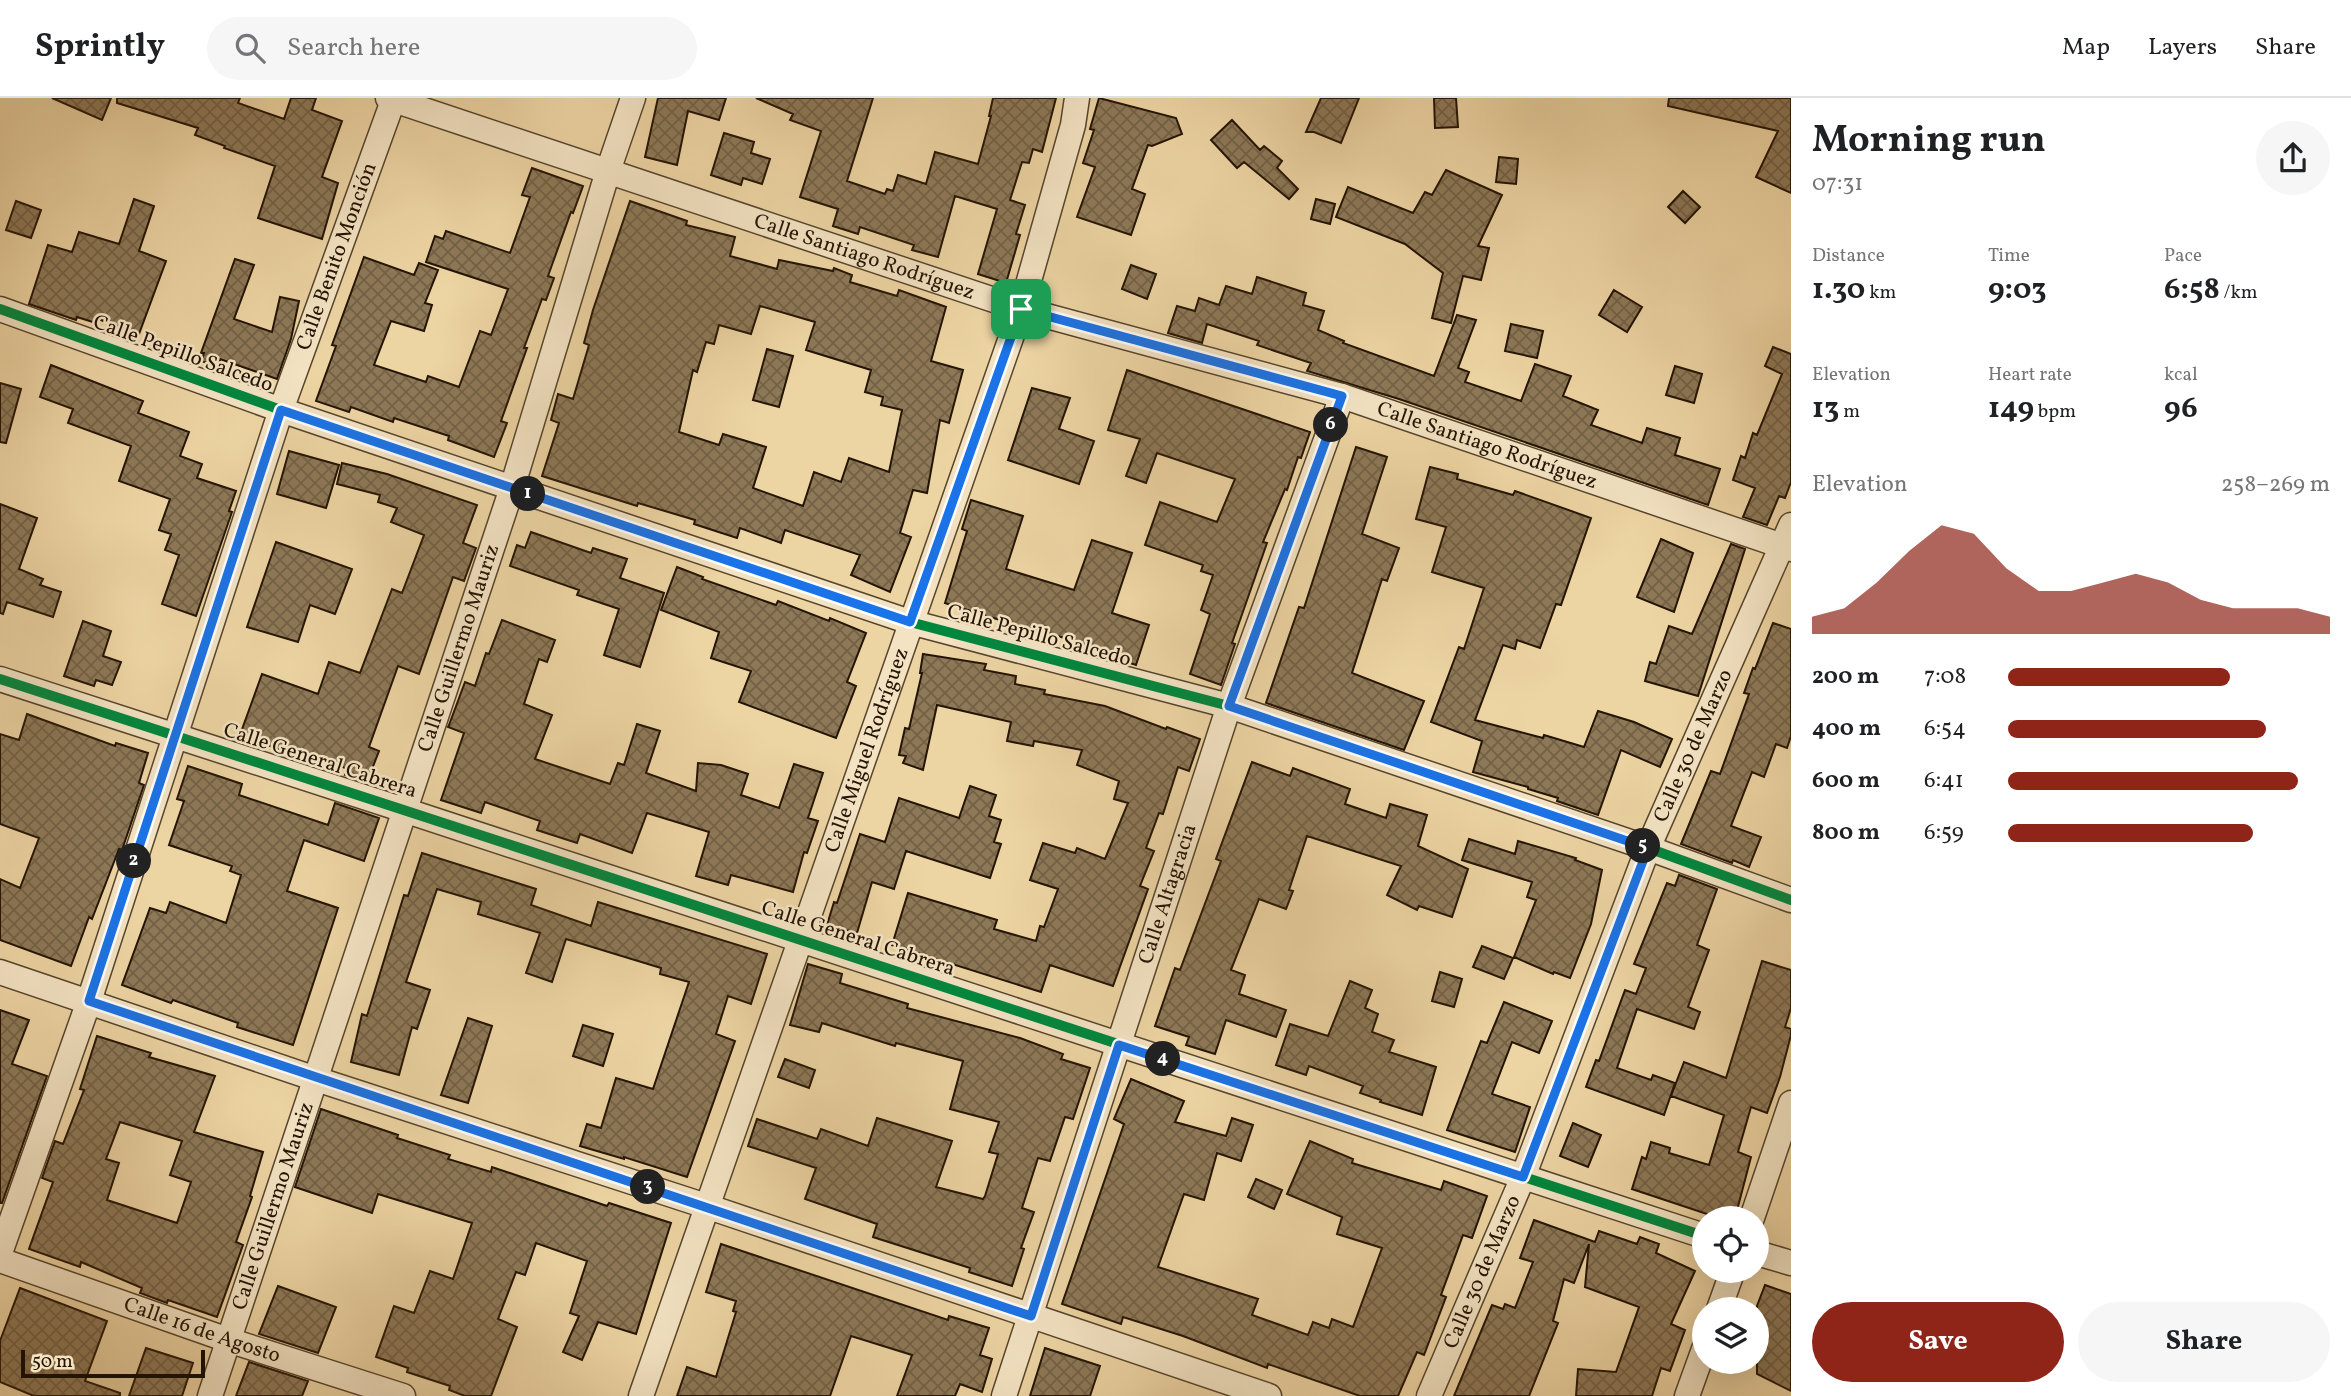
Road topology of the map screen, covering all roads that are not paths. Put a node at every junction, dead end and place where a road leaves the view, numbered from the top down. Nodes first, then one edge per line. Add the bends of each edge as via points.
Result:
1 (634, 98) edge
2 (1077, 98) edge
3 (392, 99) edge
4 (608, 171) junction
5 (0, 309) edge
6 (1021, 309) junction
7 (1342, 396) junction
8 (281, 410) junction
9 (512, 488) junction
10 (1788, 540) edge
11 (910, 622) junction
12 (0, 679) edge
13 (1229, 706) junction
14 (174, 735) junction
15 (405, 808) junction
16 (1648, 848) junction
17 (1791, 900) edge
18 (799, 940) junction
19 (0, 972) edge
20 (89, 1001) junction
21 (1119, 1045) junction
22 (316, 1079) junction
23 (1791, 1103) edge
24 (1523, 1177) junction
25 (706, 1206) junction
26 (1756, 1206) edge
27 (1692, 1232) edge
28 (0, 1253) edge
29 (1769, 1256) edge
30 (0, 1260) edge
31 (1791, 1263) edge
32 (1031, 1316) junction
33 (228, 1340) junction
34 (1695, 1374) edge
35 (209, 1396) edge
36 (403, 1396) edge
37 (640, 1396) edge
38 (1004, 1396) edge
39 (1269, 1396) edge
40 (1429, 1396) edge
41 (1687, 1396) edge

1 - 4 street, Calle Guillermo Mauriz
2 - 6 street, Calle Miguel Rodríguez
3 - 4 street, Calle Santiago Rodríguez
3 - 8 street, Calle Benito Monción
4 - 6 street, Calle Santiago Rodríguez
4 - 9 street, Calle Guillermo Mauriz
5 - 8 street, Calle Pepillo Salcedo
6 - 7 street, Calle Santiago Rodríguez
6 - 11 street, Calle Miguel Rodríguez
7 - 10 street, Calle Santiago Rodríguez
7 - 13 street, Calle Altagracia
8 - 9 street, Calle Pepillo Salcedo
8 - 14 street, Calle Benito Monción
9 - 11 street, Calle Pepillo Salcedo
9 - 15 street, Calle Guillermo Mauriz
10 - 16 street, Calle 30 de Marzo
11 - 13 street, Calle Pepillo Salcedo
11 - 18 street, Calle Miguel Rodríguez
12 - 14 street, Calle General Cabrera
13 - 16 street, Calle Pepillo Salcedo
13 - 21 street, Calle Altagracia
14 - 15 street, Calle General Cabrera
14 - 20 street, Calle Benito Monción
15 - 18 street, Calle General Cabrera
15 - 22 street, Calle Guillermo Mauriz
16 - 17 street, Calle Pepillo Salcedo
16 - 24 street, Calle 30 de Marzo
18 - 21 street, Calle General Cabrera
18 - 25 street, Calle Miguel Rodríguez
19 - 20 street
20 - 22 street
20 - 28 street, Calle Benito Monción
21 - 24 street, Calle General Cabrera
21 - 32 street, Calle Altagracia
22 - 25 street
22 - 33 street, Calle Guillermo Mauriz
23 - 26 street
24 - 27 street, Calle General Cabrera
24 - 40 street, Calle 30 de Marzo
25 - 32 street
25 - 37 street, Calle Miguel Rodríguez
29 - 31 street
30 - 33 street, Calle 16 de Agosto
32 - 38 street, Calle Altagracia
32 - 39 street
33 - 35 street, Calle Guillermo Mauriz
33 - 36 street, Calle 16 de Agosto
34 - 41 street

